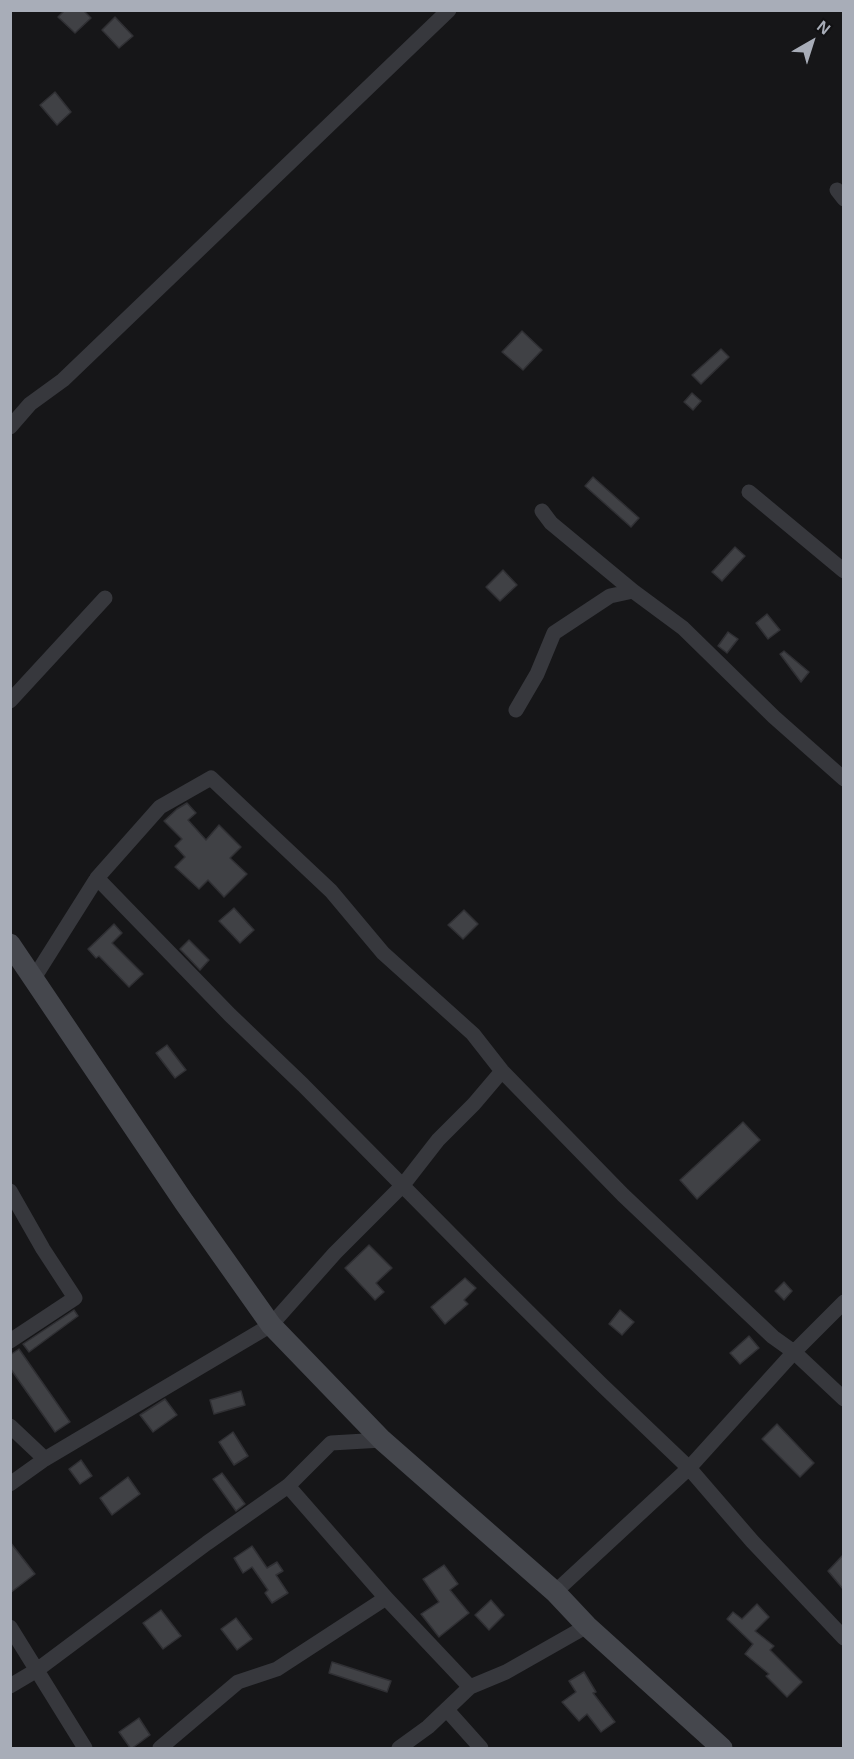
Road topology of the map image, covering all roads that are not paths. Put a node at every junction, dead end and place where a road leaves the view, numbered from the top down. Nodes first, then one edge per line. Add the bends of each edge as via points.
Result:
1 (449, 10) edge
2 (10, 427) edge
3 (749, 492) dead end
4 (542, 511) dead end
5 (843, 572) edge
6 (633, 591) junction
7 (105, 598) dead end
8 (10, 701) edge
9 (516, 710) dead end
10 (843, 779) edge
11 (97, 878) junction
12 (10, 944) edge
13 (34, 978) junction
14 (502, 1071) junction
15 (403, 1185) junction
16 (10, 1191) edge
17 (843, 1302) edge
18 (271, 1325) junction
19 (10, 1341) edge
20 (794, 1352) junction
21 (843, 1399) edge
22 (10, 1426) edge
23 (382, 1440) junction
24 (45, 1459) junction
25 (689, 1468) junction
26 (10, 1484) edge
27 (288, 1486) junction
28 (555, 1592) junction
29 (386, 1598) junction
30 (587, 1626) junction
31 (10, 1627) edge
32 (843, 1638) edge
33 (37, 1670) junction
34 (10, 1686) edge
35 (470, 1687) junction
36 (447, 1710) junction
37 (85, 1749) edge
38 (160, 1749) edge
39 (399, 1749) edge
40 (481, 1749) edge
41 (722, 1749) edge

1 - 2 street
3 - 5 street
4 - 6 street via 551,523
6 - 9 street via 610,596 554,633
6 - 10 street via 683,628
7 - 8 street
11 - 13 street
11 - 14 street via 160,807 211,778 331,891 383,953 473,1034
11 - 15 street via 230,1016
12 - 13 street
13 - 18 street
14 - 15 street via 438,1140
14 - 20 street via 623,1196 773,1337
15 - 18 street via 334,1253
15 - 25 street
16 - 19 street via 75,1298
17 - 20 street
18 - 23 street
18 - 24 street
20 - 21 street
20 - 25 street
22 - 24 street
23 - 27 street via 331,1443
23 - 28 street
24 - 26 street
25 - 28 street
25 - 32 street
27 - 29 street
27 - 33 street
28 - 30 street
29 - 35 street
29 - 38 street via 277,1669 238,1682
30 - 35 street via 506,1672
30 - 41 street
31 - 33 street
33 - 34 street
33 - 37 street
35 - 36 street
36 - 39 street
36 - 40 street

